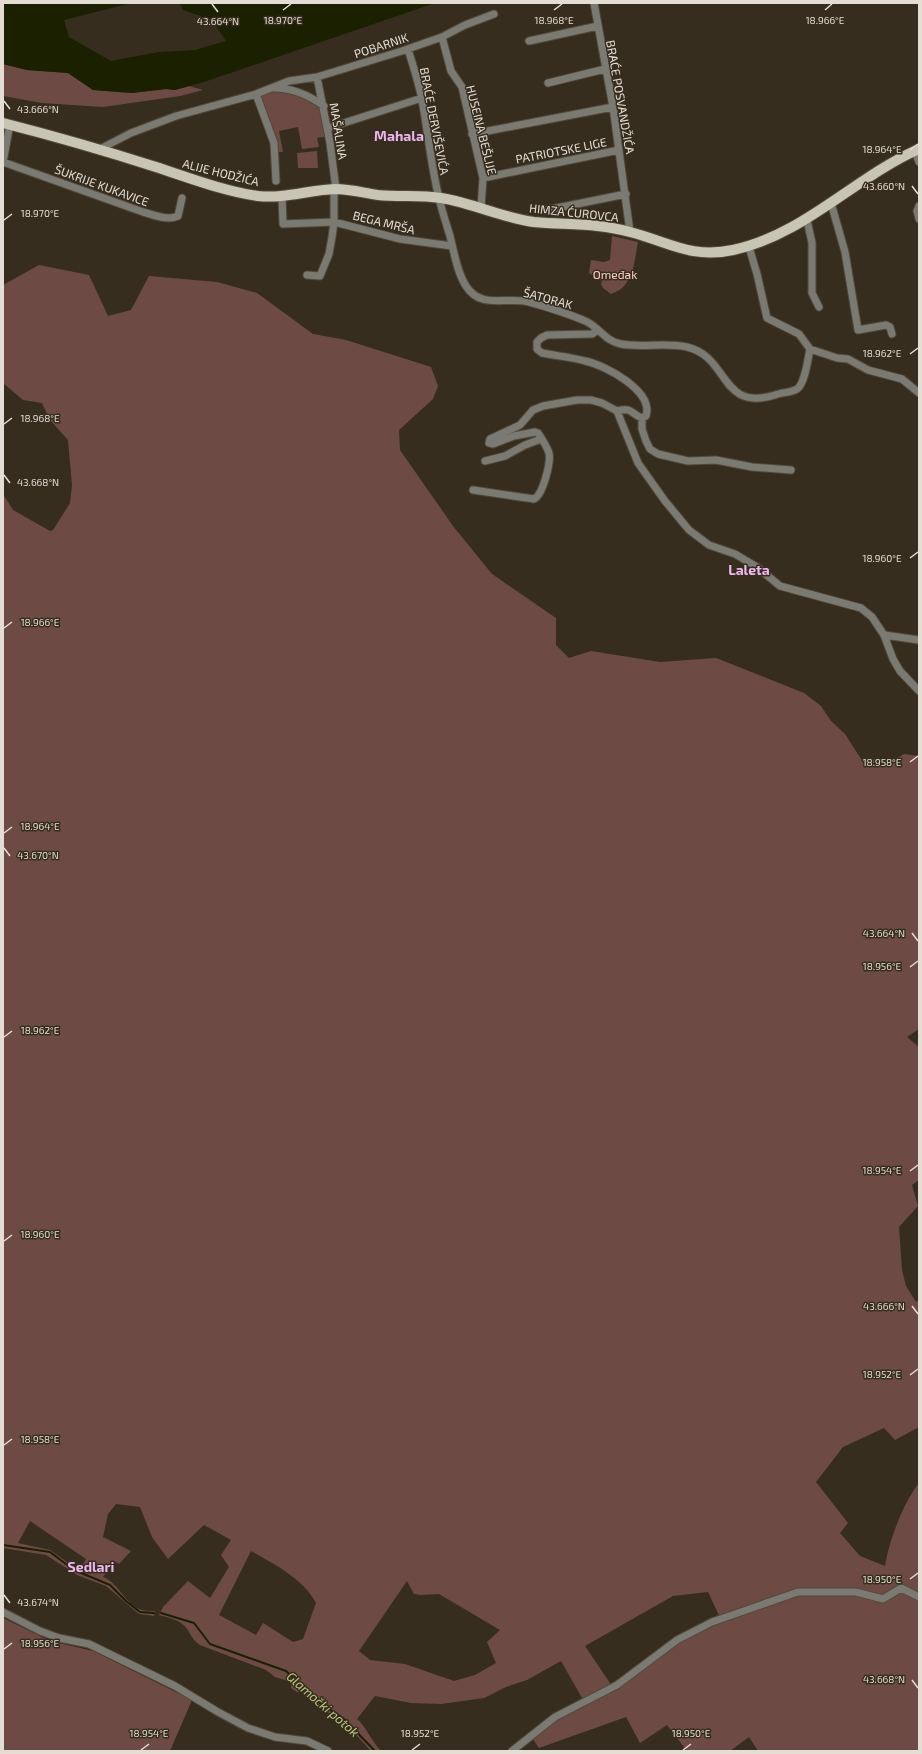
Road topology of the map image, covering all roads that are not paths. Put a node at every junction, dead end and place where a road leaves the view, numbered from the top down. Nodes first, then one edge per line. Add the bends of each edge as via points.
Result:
1 (594, 3) edge
2 (494, 14) dead end
3 (598, 26) junction
4 (442, 37) junction
5 (529, 41) dead end
6 (408, 49) junction
7 (605, 69) junction
8 (317, 77) junction
9 (548, 83) dead end
10 (273, 88) junction
11 (256, 94) junction
12 (422, 98) junction
13 (324, 106) junction
14 (613, 107) junction
15 (6, 124) edge
16 (328, 128) junction
17 (472, 134) junction
18 (98, 150) junction
19 (619, 150) junction
20 (917, 150) edge
21 (3, 162) edge
22 (919, 162) edge
23 (483, 178) junction
24 (276, 181) dead end
25 (335, 189) junction
26 (626, 194) junction
27 (282, 196) junction
28 (182, 198) dead end
29 (439, 198) junction
30 (832, 203) junction
31 (919, 206) edge
32 (481, 208) junction
33 (547, 210) dead end
34 (919, 218) edge
35 (806, 220) junction
36 (334, 222) junction
37 (630, 232) junction
38 (452, 246) junction
39 (749, 247) junction
40 (307, 275) dead end
41 (819, 306) dead end
42 (598, 330) junction
43 (892, 334) dead end
44 (810, 348) junction
45 (919, 393) edge
46 (617, 411) junction
47 (642, 418) junction
48 (541, 439) junction
49 (485, 460) dead end
50 (791, 470) dead end
51 (473, 490) dead end
52 (884, 635) junction
53 (919, 640) edge
54 (919, 691) edge
55 (919, 1597) edge
56 (3, 1612) edge
57 (328, 1751) edge
58 (512, 1751) edge

1 - 3 street, BRAĆE POSVANDŽIĆA
2 - 4 street, POBARNIK
3 - 5 street
3 - 7 street, BRAĆE POSVANDŽIĆA
4 - 6 street, POBARNIK
4 - 17 street, HUSEINA BEŠLIJE via 451,71 462,87
6 - 8 street, POBARNIK
6 - 12 street, BRAĆE DERVIŠEVIĆA
7 - 9 street
7 - 14 street, BRAĆE POSVANDŽIĆA
8 - 10 street, POBARNIK via 289,81
8 - 13 street, MAŠALINA
10 - 11 street, POBARNIK
10 - 13 street, POBARNIK via 282,88 310,97
11 - 18 street, POBARNIK via 176,116 131,133
11 - 24 street via 274,143
12 - 16 street
12 - 29 street, BRAĆE DERVIŠEVIĆA
13 - 16 street, MAŠALINA
14 - 17 street
14 - 19 street, BRAĆE POSVANDŽIĆA
15 - 18 main road, ALIJE HODŽIĆA
15 - 21 street
16 - 25 street, MAŠALINA
17 - 23 street, HUSEINA BEŠLIJE
18 - 27 main road, ALIJE HODŽIĆA via 204,184 256,195
19 - 23 street, PATRIOTSKE LIGE
19 - 26 street, BRAĆE POSVANDŽIĆA
20 - 22 street
20 - 30 main road, HIMZA ĆUROVCA
21 - 28 street, ŠUKRIJE KUKAVICE via 164,218 178,216
23 - 32 street, HUSEINA BEŠLIJE
25 - 27 main road, ALIJE HODŽIĆA
25 - 29 main road, ALIJE HODŽIĆA via 377,195
25 - 36 street, MAŠALINA
26 - 33 street
26 - 37 street, BRAĆE POSVANDŽIĆA
27 - 36 street, BEGA MRŠA via 283,224
29 - 32 main road, HIMZA ĆUROVCA
29 - 38 street, ŠATORAK
30 - 35 main road, HIMZA ĆUROVCA
30 - 43 street via 845,252 858,330 886,325 890,327
31 - 34 street
32 - 37 main road, HIMZA ĆUROVCA via 535,222 574,223
35 - 39 main road, HIMZA ĆUROVCA
35 - 41 street via 812,243 812,293
36 - 38 street, BEGA MRŠA via 400,239
36 - 40 street, MAŠALINA via 329,254 320,276
37 - 39 main road, HIMZA ĆUROVCA via 682,250 699,253
38 - 42 street, ŠATORAK via 460,273 473,295 499,303 518,300 529,302 583,320
39 - 44 street via 767,318 799,334
42 - 44 street, ŠATORAK via 604,336 621,344 687,347 704,355 715,365 732,390 748,398 760,399 798,388 802,382
42 - 47 street via 592,334 547,335 537,342 537,349 542,353 586,361 622,378 642,396 647,412
44 - 45 street via 837,358 848,359 868,370 902,379
46 - 47 street via 631,410
46 - 48 street via 591,400 543,406 533,410 520,425 489,440 490,444 493,444 535,432
46 - 52 street via 638,463 665,502 689,530 709,545 735,554 757,567 780,586 862,608 872,617
47 - 50 street via 646,441 650,449 658,454 688,461 716,460 752,467
48 - 49 street via 505,456
48 - 51 street via 548,451 549,464 537,498
52 - 53 street
52 - 54 street via 900,671
55 - 58 street via 901,1588 883,1599 856,1592 798,1592 712,1622 677,1640 617,1684 555,1717
56 - 57 street via 40,1631 89,1644 175,1686 254,1730 275,1737 306,1741

